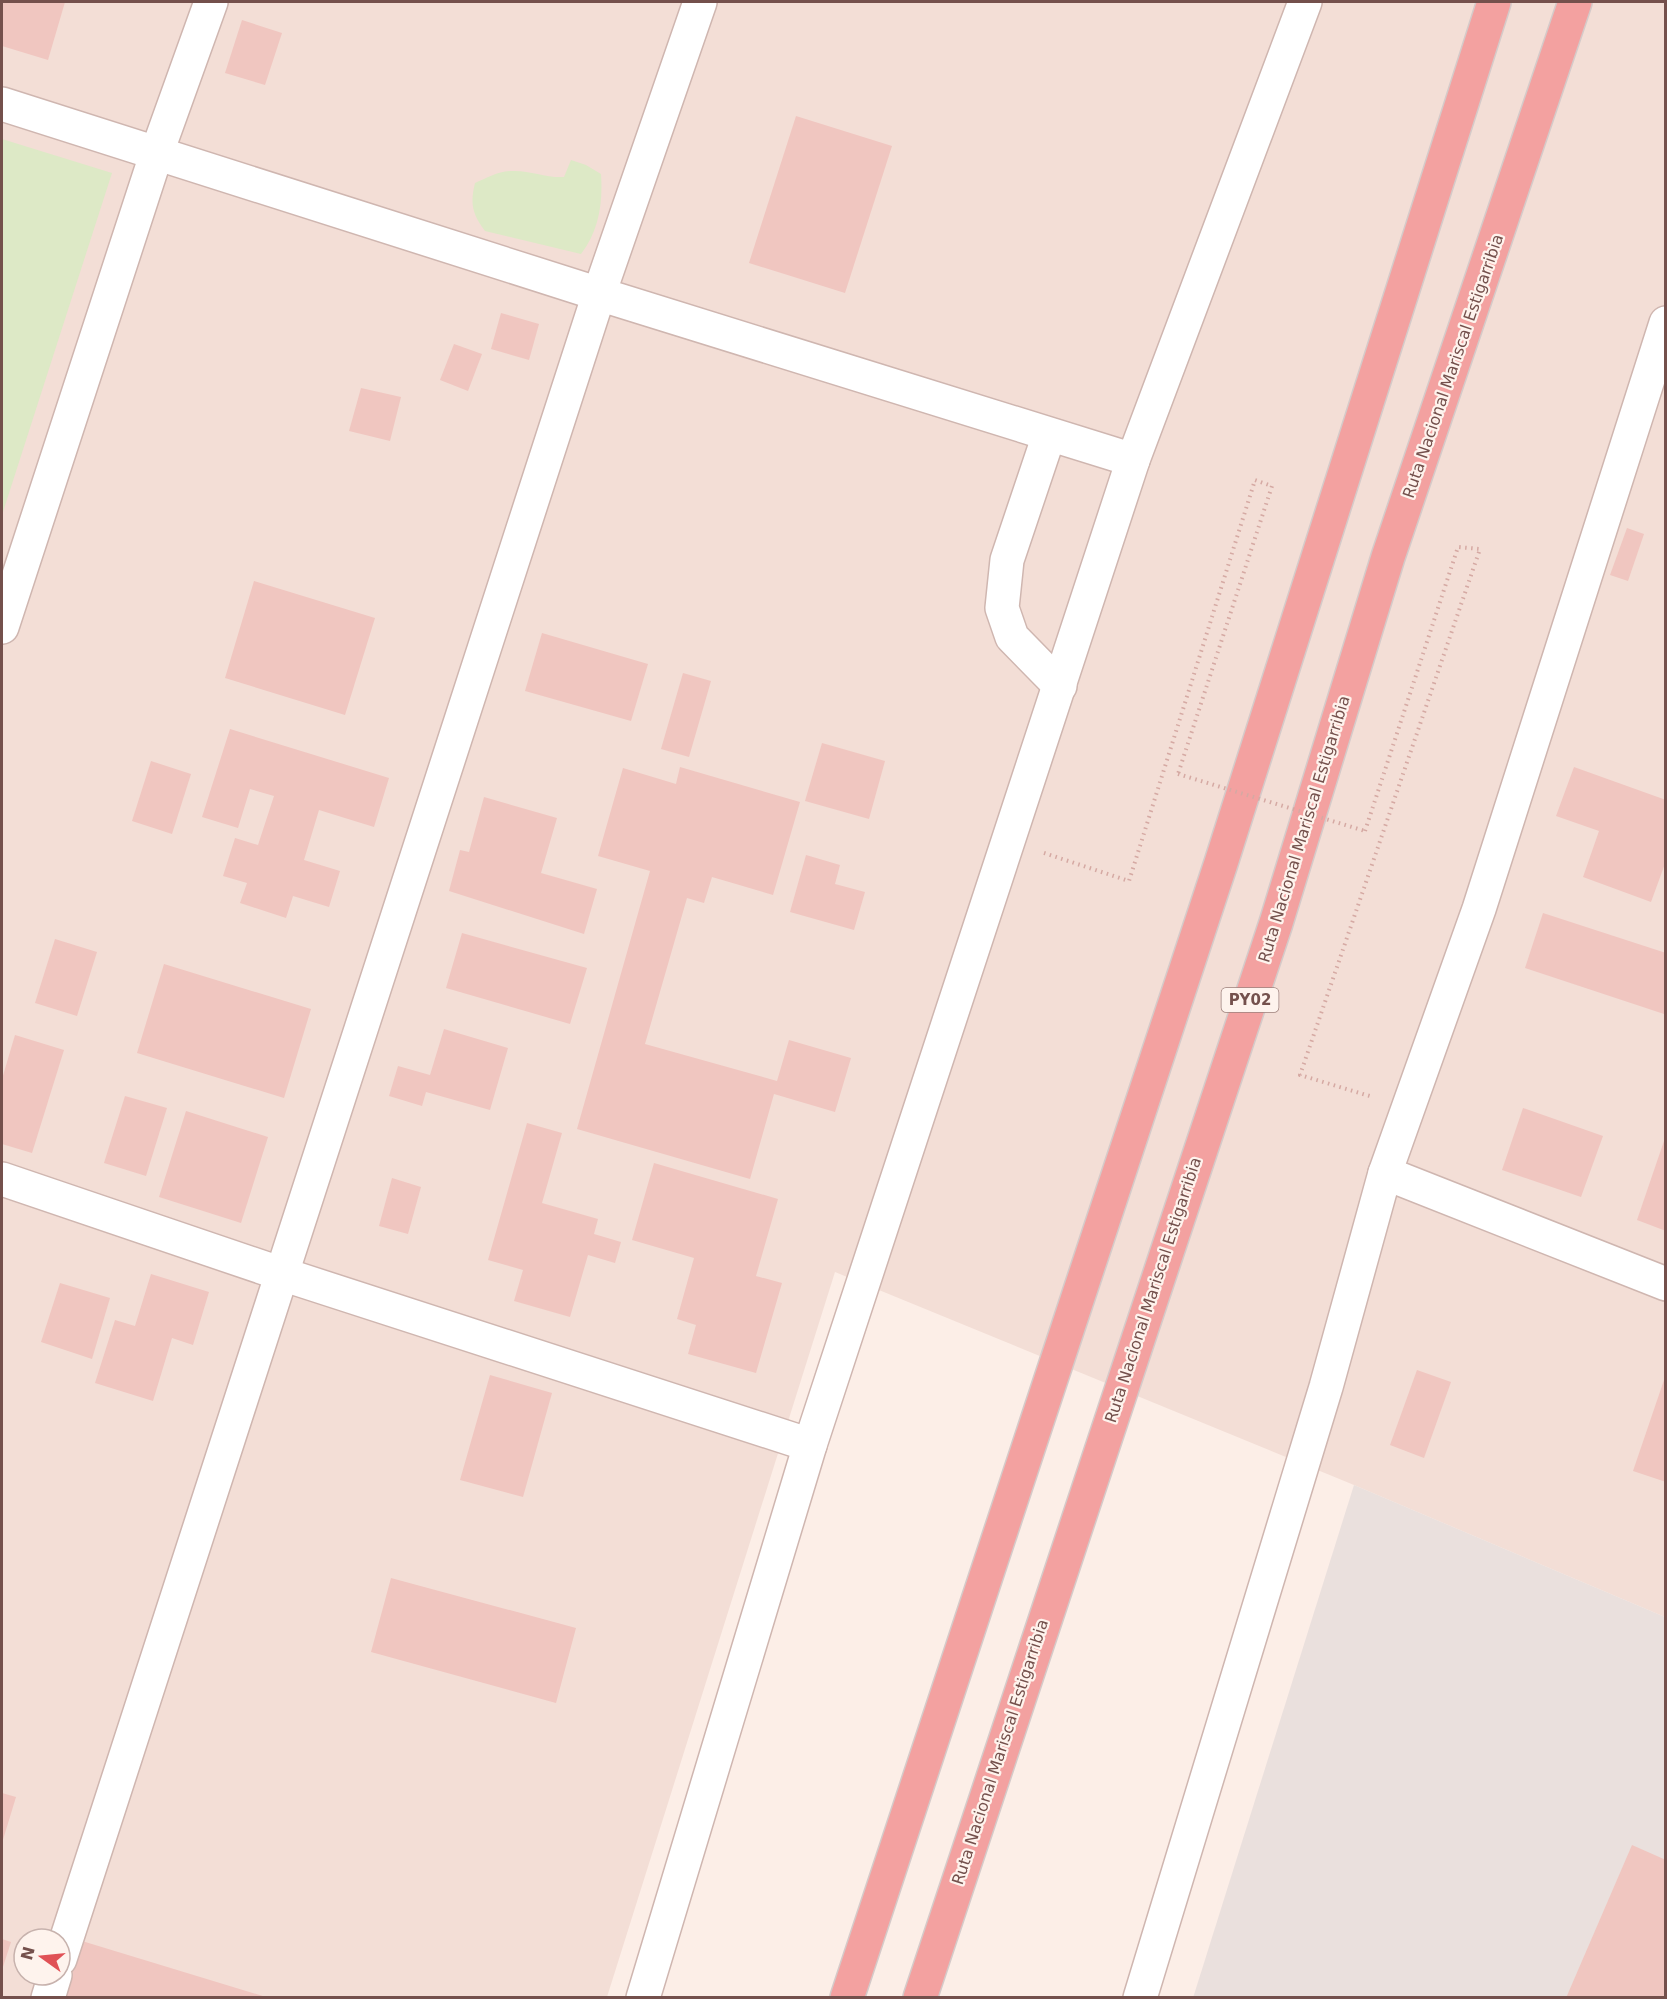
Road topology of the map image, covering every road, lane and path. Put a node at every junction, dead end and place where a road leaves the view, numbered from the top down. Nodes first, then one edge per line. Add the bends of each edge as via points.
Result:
1 (211, 2) edge
2 (700, 2) edge
3 (1305, 2) edge
4 (1494, 2) edge
5 (1575, 2) edge
6 (2, 104) edge
7 (156, 155) junction
8 (599, 294) junction
9 (1665, 323) edge
10 (1049, 435) junction
11 (1133, 460) junction
12 (2, 627) edge
13 (1060, 686) junction
14 (1009, 842) junction
15 (1409, 1107) junction
16 (1385, 1173) junction
17 (2, 1179) edge
18 (282, 1274) junction
19 (1665, 1284) edge
20 (810, 1445) junction
21 (70, 1927) edge
22 (643, 1998) edge
23 (847, 1998) edge
24 (920, 1998) edge
25 (1140, 1998) edge

1 - 7 street
2 - 8 street
3 - 11 street
4 - 23 highway via 1221,863
5 - 24 highway, Ruta Nacional Mariscal Estigarribia / PY02 via 1388,557 1276,922
6 - 7 street
7 - 8 street
7 - 12 street
8 - 10 street
8 - 18 street
9 - 15 street via 1479,909
10 - 11 street
10 - 13 street via 1007,560 1002,608 1012,637
11 - 13 street
13 - 14 street
14 - 15 path, bridge via 1129,881 1255,480 1272,486 1178,774 1365,831 1458,546 1480,549 1300,1075
14 - 20 street
15 - 16 street
16 - 19 street
16 - 25 street via 1326,1387
17 - 18 street
18 - 20 street
18 - 21 street
20 - 22 street

